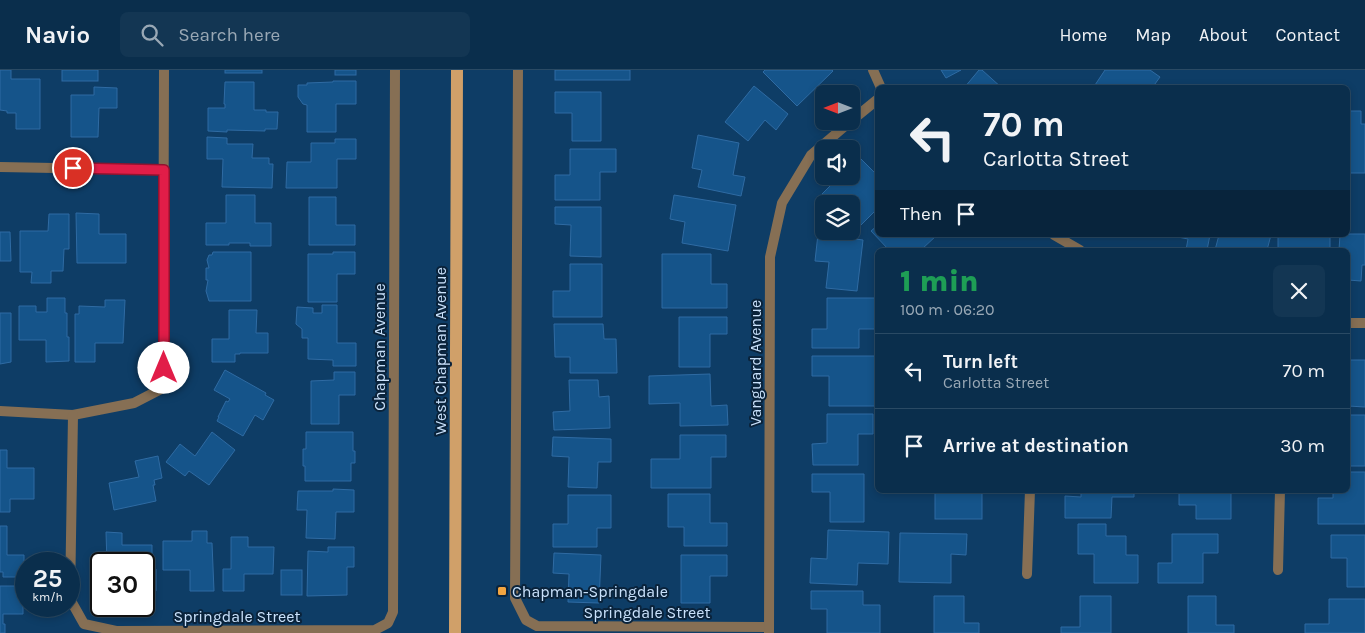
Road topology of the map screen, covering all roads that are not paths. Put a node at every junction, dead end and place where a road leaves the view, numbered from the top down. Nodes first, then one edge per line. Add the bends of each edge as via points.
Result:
1 (164, 70) edge
2 (395, 70) edge
3 (457, 70) edge
4 (518, 70) edge
5 (873, 70) edge
6 (880, 85) edge
7 (875, 101) edge
8 (860, 113) edge
9 (840, 130) edge
10 (0, 167) edge
11 (164, 170) junction
12 (1057, 237) edge
13 (1077, 248) edge
14 (1350, 323) edge
15 (1365, 323) edge
16 (0, 411) edge
17 (73, 415) junction
18 (1030, 493) edge
19 (1280, 493) edge
20 (71, 552) edge
21 (1278, 570) dead end
22 (1027, 574) dead end
23 (80, 617) edge
24 (388, 623) joint
25 (769, 630) edge
26 (455, 633) edge

1 - 11 street
2 - 24 street, Chapman Avenue via 393,612
3 - 26 main road, West Chapman Avenue
4 - 25 street, Springdale Street via 515,598 526,620 537,626
5 - 6 street
7 - 8 street, Vanguard Avenue
9 - 25 street, Vanguard Avenue via 811,155 782,203 770,256
10 - 11 street
11 - 17 street via 164,388 134,403
12 - 13 street
14 - 15 street
16 - 17 street
17 - 20 street
18 - 22 street
19 - 21 street
23 - 24 street, Springdale Street via 84,624 116,631 375,630

